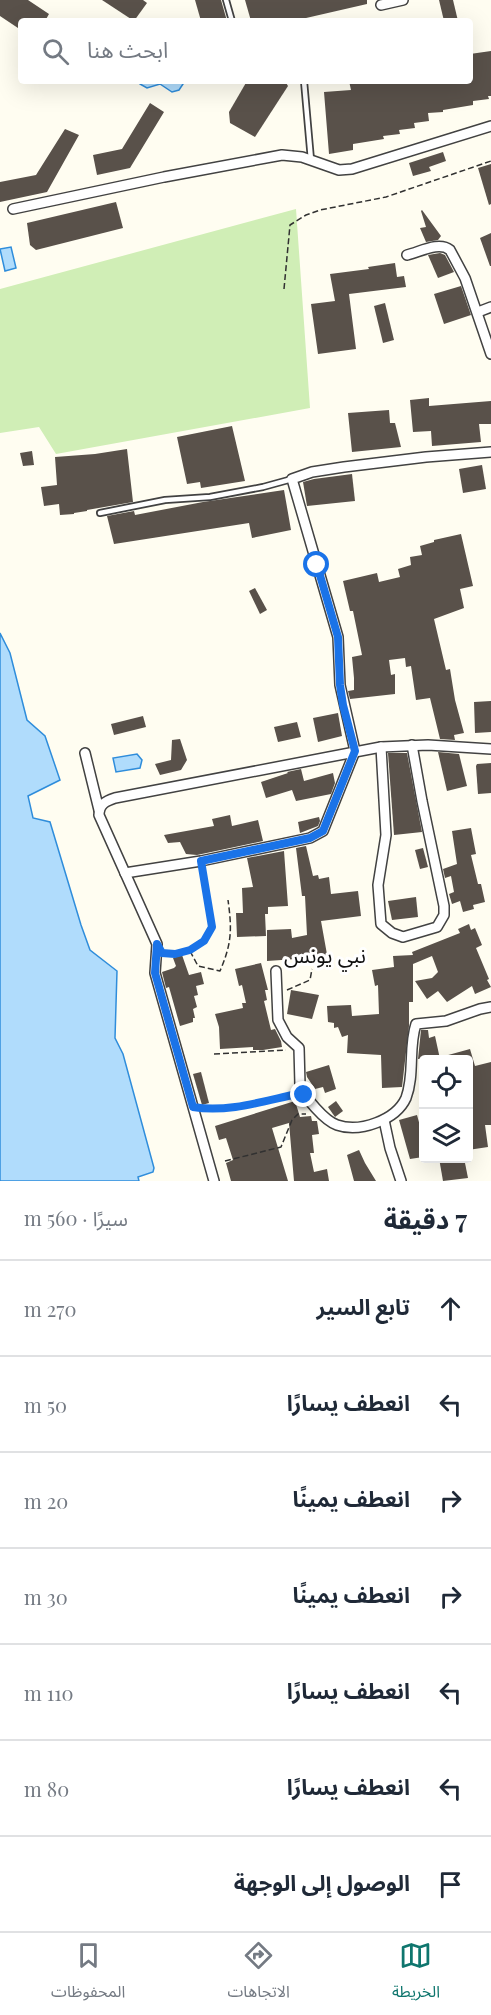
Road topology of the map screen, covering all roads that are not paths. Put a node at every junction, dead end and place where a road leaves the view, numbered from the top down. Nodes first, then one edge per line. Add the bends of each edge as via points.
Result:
1 (226, 0) edge
2 (403, 0) edge
3 (381, 5) dead end
4 (231, 18) edge
5 (304, 84) edge
6 (491, 126) edge
7 (311, 160) junction
8 (13, 209) dead end
9 (407, 255) dead end
10 (491, 307) edge
11 (478, 312) junction
12 (491, 354) edge
13 (491, 452) edge
14 (292, 478) junction
15 (100, 513) dead end
16 (412, 745) junction
17 (381, 747) junction
18 (491, 748) edge
19 (355, 751) junction
20 (85, 753) dead end
21 (99, 810) junction
22 (125, 873) junction
23 (276, 971) dead end
24 (491, 1007) edge
25 (384, 1120) junction
26 (214, 1181) edge
27 (401, 1181) edge

1 - 4 lane
2 - 3 street
5 - 7 lane
6 - 7 street via 352,169 331,168
7 - 8 street via 273,156
9 - 11 street via 440,246 449,248
10 - 11 street
11 - 12 street
13 - 14 street via 344,467
14 - 15 lane via 210,497 165,500
14 - 19 street via 338,637 340,685
16 - 17 street
16 - 17 street via 444,915 437,927 403,936 381,924 378,885 386,835
16 - 18 street
17 - 19 street
19 - 21 street via 116,798 103,803
19 - 22 street via 323,831 310,838
20 - 21 street
21 - 22 street
22 - 26 street via 157,944 155,973
23 - 25 street via 278,1020 299,1048 300,1085 307,1100 343,1127
24 - 25 street via 446,1021 416,1024 406,1096 401,1107
25 - 27 street

